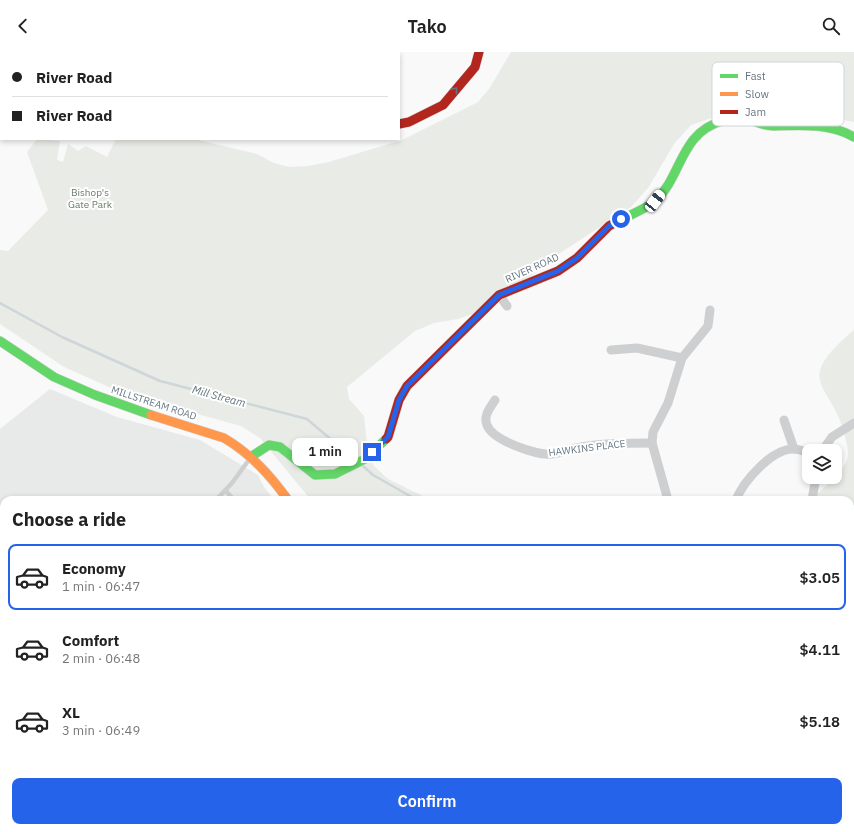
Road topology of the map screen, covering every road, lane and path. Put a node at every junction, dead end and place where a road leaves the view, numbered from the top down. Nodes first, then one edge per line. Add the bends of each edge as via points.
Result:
1 (470, 52) edge
2 (479, 52) edge
3 (400, 115) edge
4 (400, 124) edge
5 (712, 125) edge
6 (821, 126) edge
7 (854, 137) edge
8 (499, 295) junction
9 (507, 306) dead end
10 (710, 310) dead end
11 (0, 341) edge
12 (611, 350) dead end
13 (682, 358) junction
14 (495, 400) dead end
15 (784, 420) dead end
16 (854, 423) edge
17 (652, 443) junction
18 (827, 444) edge
19 (794, 449) junction
20 (802, 451) edge
21 (252, 456) junction
22 (815, 484) edge
23 (226, 491) junction
24 (220, 496) edge
25 (230, 496) edge
26 (285, 496) edge
27 (667, 496) edge
28 (738, 496) edge
29 (813, 496) edge

1 - 3 street via 467,63 438,99
4 -> 2 street via 409,122 442,105 475,66
5 - 8 street, RIVER ROAD via 698,135 685,150 669,183 655,201 609,226 577,258 558,271
6 - 7 street, RIVER ROAD
8 - 9 street
8 - 21 street, RIVER ROAD via 407,386 399,400 388,437 365,459 335,474 315,475 280,447 269,445
10 - 13 street via 708,326
11 - 21 street, MILLSTREAM ROAD via 33,365 72,386 127,407 224,438
12 - 13 street via 637,348
13 - 17 street via 668,403 653,432
14 - 17 street, HAWKINS PLACE via 486,415 487,426 495,435 529,452 551,455 595,445
15 - 19 street
16 - 18 street
17 - 27 street
19 - 20 street
19 - 28 street via 768,458
21 - 23 lane
21 - 26 street, MILLSTREAM ROAD via 265,468
22 - 29 street
23 - 24 lane
23 - 25 lane

